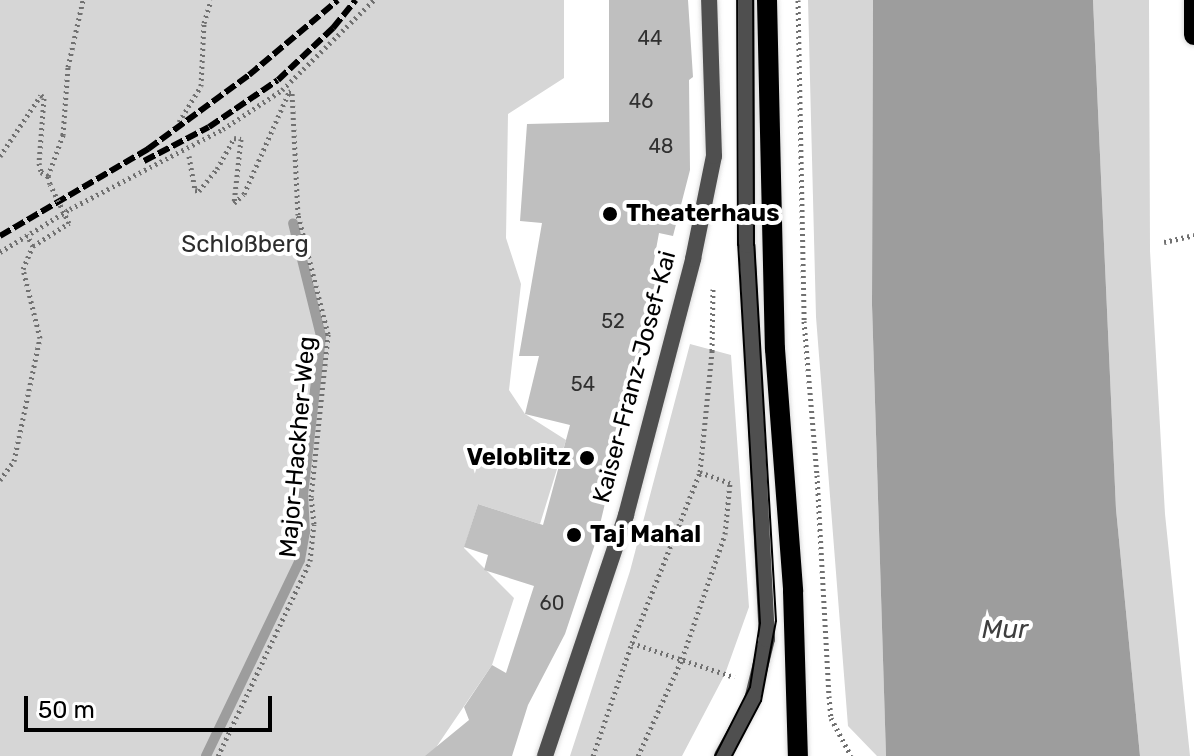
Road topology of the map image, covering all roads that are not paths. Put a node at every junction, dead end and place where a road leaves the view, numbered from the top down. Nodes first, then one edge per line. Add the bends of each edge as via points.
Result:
1 (709, 0) edge
2 (746, 0) edge
3 (767, 0) edge
4 (1194, 0) edge
5 (1194, 35) edge
6 (545, 756) edge
7 (722, 756) edge
8 (798, 756) edge

1 - 6 street, Kaiser-Franz-Josef-Kai via 714,156 693,259 626,515
2 - 7 street via 747,245 767,639 751,704
3 - 8 main road via 775,349 793,591
4 - 5 main road

